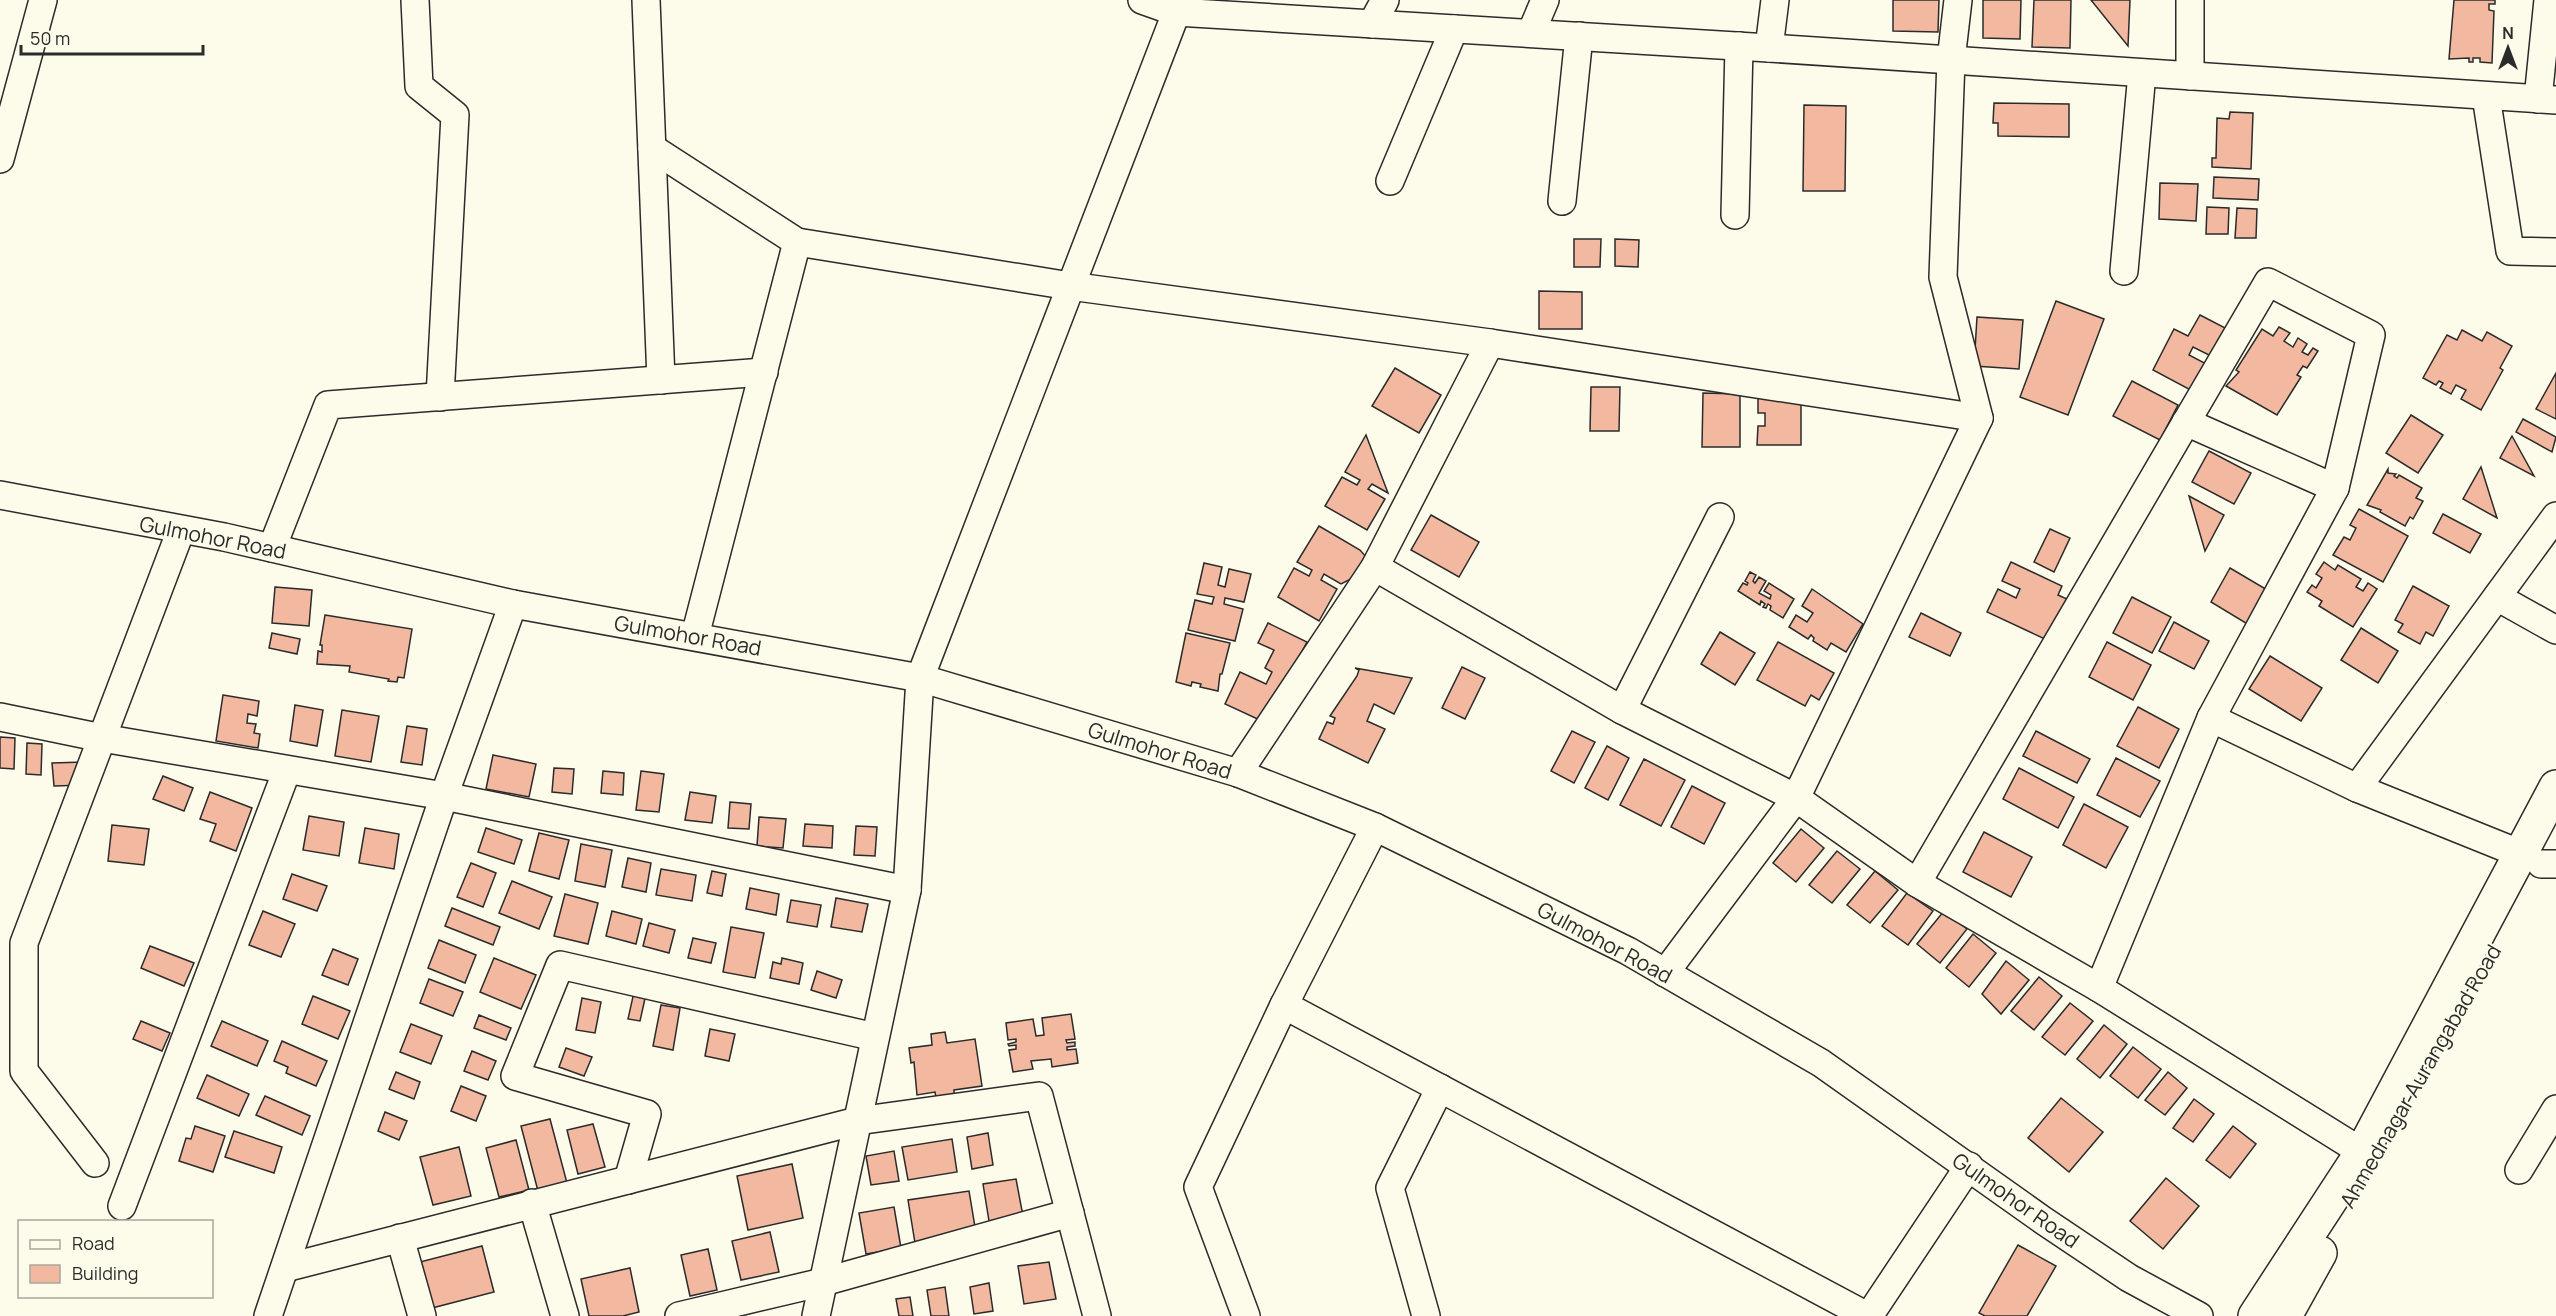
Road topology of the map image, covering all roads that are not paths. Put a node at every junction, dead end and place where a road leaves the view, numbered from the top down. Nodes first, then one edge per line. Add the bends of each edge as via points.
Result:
1 (43, 0) edge
2 (415, 0) edge
3 (646, 0) edge
4 (1142, 0) edge
5 (1385, 0) edge
6 (1545, 0) edge
7 (1775, 0) edge
8 (1958, 0) edge
9 (2190, 0) edge
10 (2548, 0) edge
11 (1178, 6) edge
12 (1372, 24) junction
13 (1454, 29) junction
14 (1531, 33) junction
15 (1579, 36) junction
16 (1739, 46) junction
17 (1769, 48) junction
18 (1951, 60) junction
19 (2142, 73) junction
20 (2190, 76) junction
21 (2486, 96) junction
22 (2547, 100) edge
23 (652, 148) junction
24 (0, 159) edge
25 (1390, 181) dead end
26 (1563, 201) dead end
27 (1735, 215) dead end
28 (797, 242) junction
29 (2556, 252) edge
30 (2124, 271) dead end
31 (1071, 286) junction
32 (1490, 343) junction
33 (764, 372) junction
34 (661, 380) junction
35 (440, 397) junction
36 (1979, 418) junction
37 (2186, 422) junction
38 (2335, 488) junction
39 (0, 495) edge
40 (2556, 516) edge
41 (1720, 517) dead end
42 (181, 530) junction
43 (272, 548) junction
44 (1375, 567) junction
45 (2497, 597) junction
46 (513, 604) junction
47 (2556, 630) edge
48 (695, 636) junction
49 (920, 678) junction
50 (1622, 710) junction
51 (0, 717) edge
52 (2211, 718) junction
53 (102, 738) junction
54 (287, 770) junction
55 (1238, 773) junction
56 (2556, 787) edge
57 (2357, 788) junction
58 (444, 796) junction
59 (1796, 798) junction
60 (1375, 827) junction
61 (2543, 855) edge
62 (1917, 883) junction
63 (907, 890) junction
64 (12, 945) edge
65 (1665, 973) junction
66 (2099, 988) junction
67 (1284, 1005) junction
68 (875, 1037) junction
69 (1440, 1088) junction
70 (2556, 1109) edge
71 (857, 1121) junction
72 (2362, 1152) junction
73 (94, 1164) dead end
74 (1969, 1166) junction
75 (2519, 1170) dead end
76 (628, 1180) junction
77 (532, 1203) junction
78 (122, 1206) dead end
79 (1070, 1213) junction
80 (400, 1238) junction
81 (285, 1268) junction
82 (823, 1282) junction
83 (2194, 1315) edge
84 (268, 1316) edge
85 (422, 1316) edge
86 (565, 1316) edge
87 (679, 1316) edge
88 (816, 1316) edge
89 (1097, 1316) edge
90 (1246, 1316) edge
91 (1426, 1316) edge
92 (1868, 1316) edge
93 (2255, 1316) edge
94 (2285, 1316) edge

1 - 24 street
2 - 35 street via 418,86 455,115
3 - 23 street
4 - 11 street
5 - 12 street
6 - 14 street
7 - 17 street
8 - 18 street
9 - 20 street
10 - 22 street
11 - 12 street
11 - 31 street
12 - 13 street
13 - 14 street
13 - 25 street
14 - 15 street
15 - 16 street
15 - 26 street
16 - 17 street
16 - 27 street
17 - 18 street
18 - 19 street
18 - 36 street via 1943,277
19 - 20 street
19 - 30 street
20 - 21 street
21 - 22 street
21 - 29 street via 2510,251
23 - 28 street
23 - 34 street
28 - 31 street
28 - 33 street
31 - 32 street
31 - 49 street
32 - 36 street
32 - 44 street
33 - 34 street
33 - 48 street
34 - 35 street
35 - 43 street via 328,405
36 - 59 street
37 - 38 street
37 - 38 street via 2268,282 2371,335
37 - 62 street
38 - 52 street
39 - 42 street, Gulmohor Road
40 - 45 street
41 - 50 street
42 - 43 street, Gulmohor Road
42 - 53 street
43 - 46 street, Gulmohor Road
44 - 50 street
44 - 55 street
45 - 47 street
45 - 57 street
46 - 48 street, Gulmohor Road
46 - 58 street
48 - 49 street, Gulmohor Road
49 - 55 street, Gulmohor Road
49 - 63 street
50 - 59 street
51 - 53 street
52 - 57 street
52 - 66 street
53 - 54 street
53 - 64 street
54 - 58 street
54 - 78 street
55 - 60 street, Gulmohor Road
56 - 61 highway
57 - 61 street
58 - 63 street
58 - 81 street
59 - 62 street
59 - 65 street
60 - 65 street, Gulmohor Road via 1628,951
60 - 67 street
61 - 72 highway
61 - 94 highway, Ahmednagar Aurangabad Road
62 - 66 street
63 - 68 street
64 - 73 street via 24,1071
65 - 74 street, Gulmohor Road via 1821,1063
66 - 72 street
67 - 69 street
67 - 90 street via 1198,1187
68 - 71 street
68 - 76 street via 560,965 515,1076 647,1114
69 - 91 street via 1390,1188
69 - 92 street
70 - 75 street
71 - 76 street
71 - 79 street via 1039,1096
71 - 82 street
72 - 93 highway
74 - 83 street, Gulmohor Road via 2129,1278
74 - 92 street
76 - 77 street
77 - 80 street
77 - 86 street
79 - 82 street
79 - 89 street
80 - 81 street
80 - 85 street
81 - 84 street
82 - 87 street
82 - 88 street

